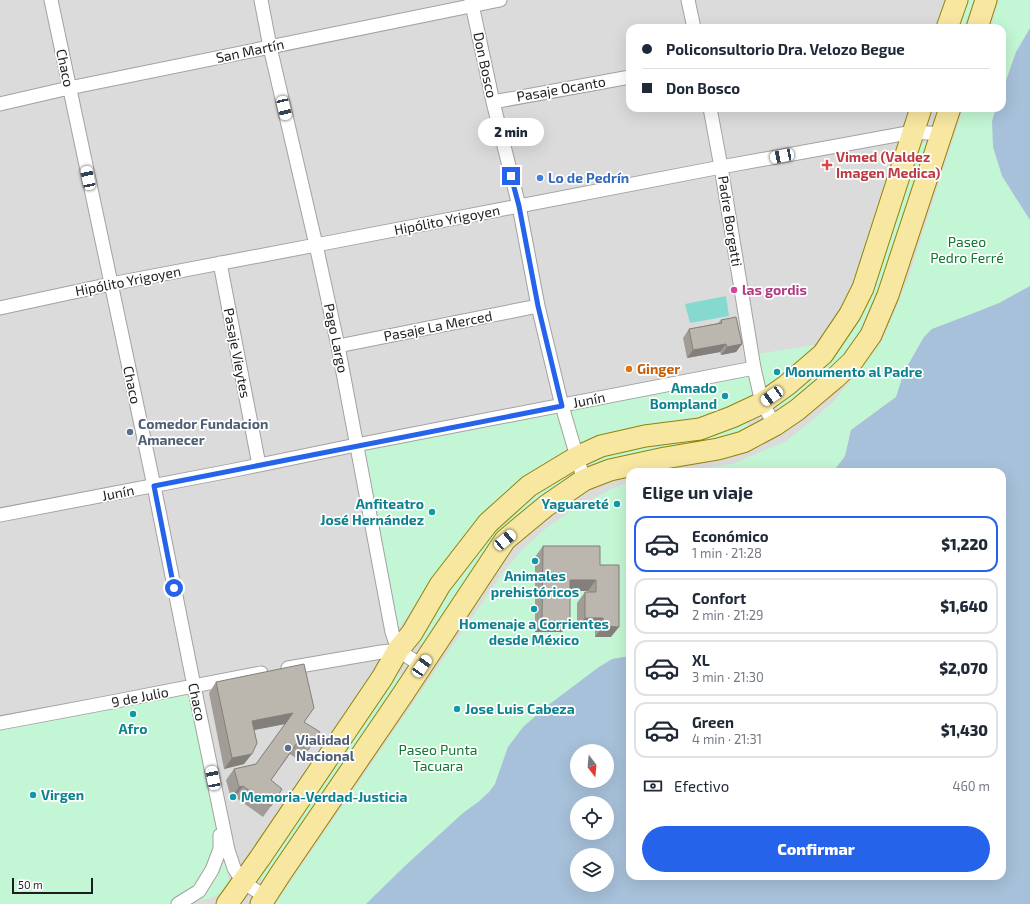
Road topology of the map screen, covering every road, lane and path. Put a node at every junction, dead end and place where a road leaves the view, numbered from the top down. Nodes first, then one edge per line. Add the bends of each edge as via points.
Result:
1 (51, 0) edge
2 (261, 0) edge
3 (500, 0) edge
4 (688, 0) edge
5 (957, 0) edge
6 (986, 0) edge
7 (471, 3) edge
8 (693, 24) edge
9 (948, 24) edge
10 (978, 24) edge
11 (270, 47) junction
12 (626, 78) edge
13 (69, 88) junction
14 (493, 102) junction
15 (0, 104) edge
16 (711, 112) edge
17 (920, 112) edge
18 (949, 112) edge
19 (913, 132) junction
20 (942, 134) junction
21 (721, 167) junction
22 (519, 206) junction
23 (316, 245) junction
24 (220, 263) junction
25 (110, 284) junction
26 (538, 306) junction
27 (0, 308) edge
28 (338, 346) junction
29 (754, 368) junction
30 (762, 403) junction
31 (562, 406) junction
32 (775, 425) junction
33 (356, 446) junction
34 (577, 458) junction
35 (259, 465) junction
36 (584, 480) junction
37 (154, 486) junction
38 (0, 515) edge
39 (398, 650) junction
40 (422, 666) junction
41 (194, 686) junction
42 (0, 722) edge
43 (219, 808) junction
44 (243, 882) junction
45 (264, 900) edge
46 (178, 904) edge
47 (227, 904) edge

1 - 13 street, Chaco
2 - 11 street, Pago Largo
3 - 7 street, San Martín
4 - 8 street
5 - 9 main road
6 - 10 main road
7 - 11 street, San Martín
7 - 14 street, Don Bosco
11 - 13 street, San Martín
11 - 23 street, Pago Largo
12 - 14 street, Pasaje Ocanto
13 - 15 street, San Martín
13 - 25 street, Chaco
14 - 22 street, Don Bosco
16 - 21 street, Padre Borgatti
17 - 19 main road
18 - 20 main road
19 - 20 street, Hipólito Yrigoyen
19 - 21 street, Hipólito Yrigoyen
19 - 30 main road via 863,288 850,314 823,354
20 - 32 main road via 888,295 871,335 841,373
21 - 22 street, Hipólito Yrigoyen
21 - 29 street, Padre Borgatti
22 - 23 street, Hipólito Yrigoyen
22 - 26 street, Don Bosco
23 - 24 street, Hipólito Yrigoyen
23 - 28 street, Pago Largo
24 - 25 street, Hipólito Yrigoyen
24 - 35 street, Pasaje Vieytes
25 - 27 street, Hipólito Yrigoyen
25 - 37 street, Chaco
26 - 28 street, Pasaje La Merced
26 - 31 street, Don Bosco
28 - 33 street, Pago Largo
29 - 30 street, Padre Borgatti
29 - 31 street, Junín
30 - 32 street, Padre Borgatti
30 - 34 main road via 700,428 619,441 601,446
31 - 33 street, Junín
31 - 34 street, Don Bosco
32 - 36 main road via 743,442 610,470
33 - 35 street, Junín
33 - 39 street, Pago Largo via 392,632
34 - 36 street, Don Bosco
34 - 39 main road via 529,486 488,523 440,585 412,633
35 - 37 street, Junín
36 - 40 main road via 546,506 505,540
37 - 38 street, Junín
37 - 41 street, Chaco
39 - 40 street
39 - 41 street, 9 de Julio
39 - 44 main road via 382,678
40 - 45 main road
41 - 42 street, 9 de Julio
41 - 43 street, Chaco
43 - 44 street, Chaco via 228,850 234,868
43 - 46 street via 220,849 212,870 199,891
44 - 45 street, Chaco
44 - 47 main road

